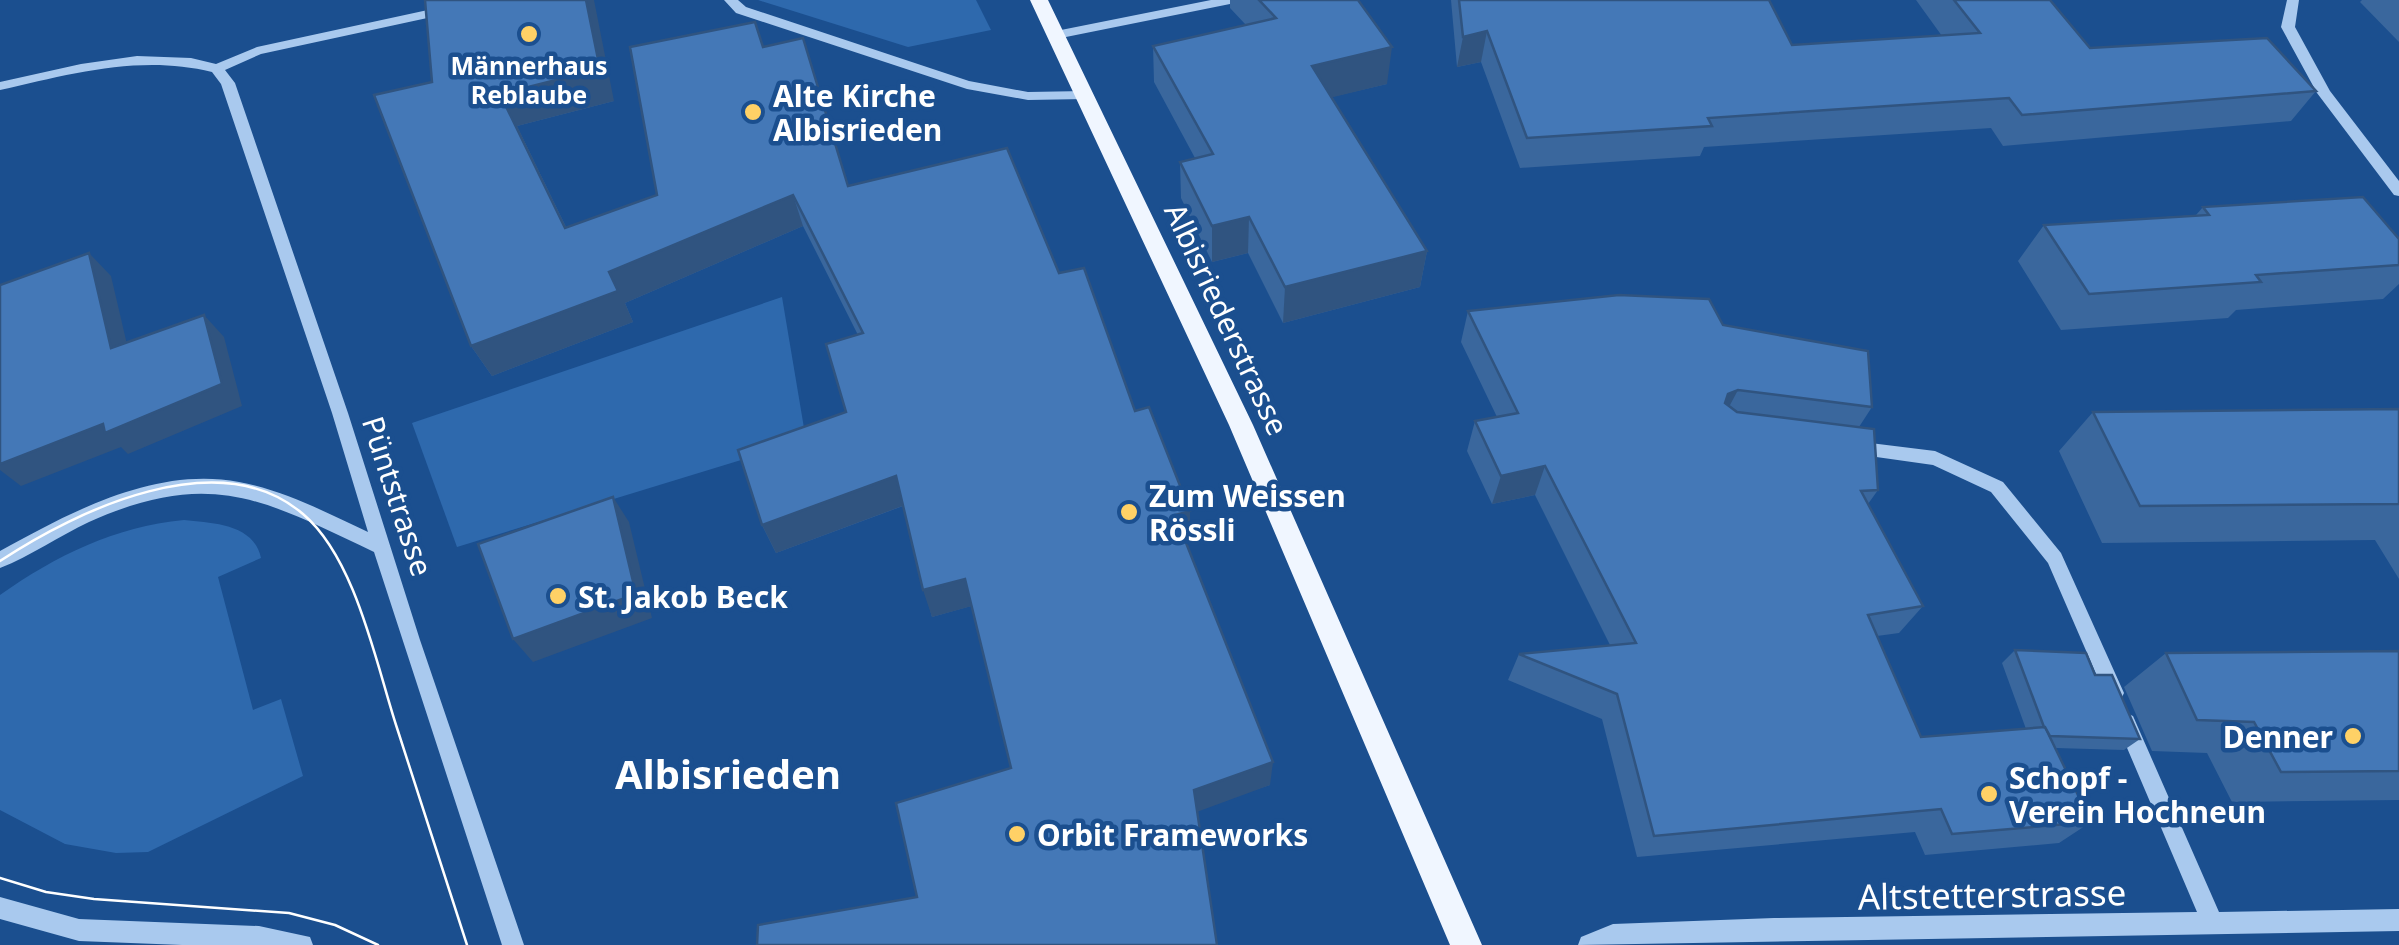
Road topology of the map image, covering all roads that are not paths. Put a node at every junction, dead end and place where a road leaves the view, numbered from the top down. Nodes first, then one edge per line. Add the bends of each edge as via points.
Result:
1 (492, 0) edge
2 (730, 0) edge
3 (1039, 0) edge
4 (1230, 0) edge
5 (2293, 0) edge
6 (1056, 35) junction
7 (217, 70) junction
8 (0, 86) edge
9 (1085, 94) junction
10 (2399, 191) edge
11 (1837, 446) edge
12 (382, 548) junction
13 (0, 560) edge
14 (0, 908) edge
15 (2399, 920) edge
16 (2214, 923) junction
17 (1945, 937) edge
18 (302, 945) edge
19 (512, 945) edge
20 (1466, 945) edge
21 (1589, 945) edge

1 - 7 street via 257,52
2 - 9 street via 740,10 967,85 1028,96
3 - 6 main road, Albisriederstrasse
4 - 6 street
5 - 10 street via 2288,26 2317,80
6 - 9 main road, Albisriederstrasse
7 - 8 street via 188,60 150,60
7 - 12 street, Püntstrasse via 228,83
9 - 20 main road, Albisriederstrasse via 1308,574
11 - 16 street via 1935,458 1997,486 2055,558
12 - 13 street via 283,501 236,488 184,487 117,503
12 - 19 street, Püntstrasse
14 - 18 street via 78,930 259,936
15 - 16 street, Altstetterstrasse
16 - 17 street, Altstetterstrasse
17 - 21 street, Altstetterstrasse via 1774,929 1613,935

